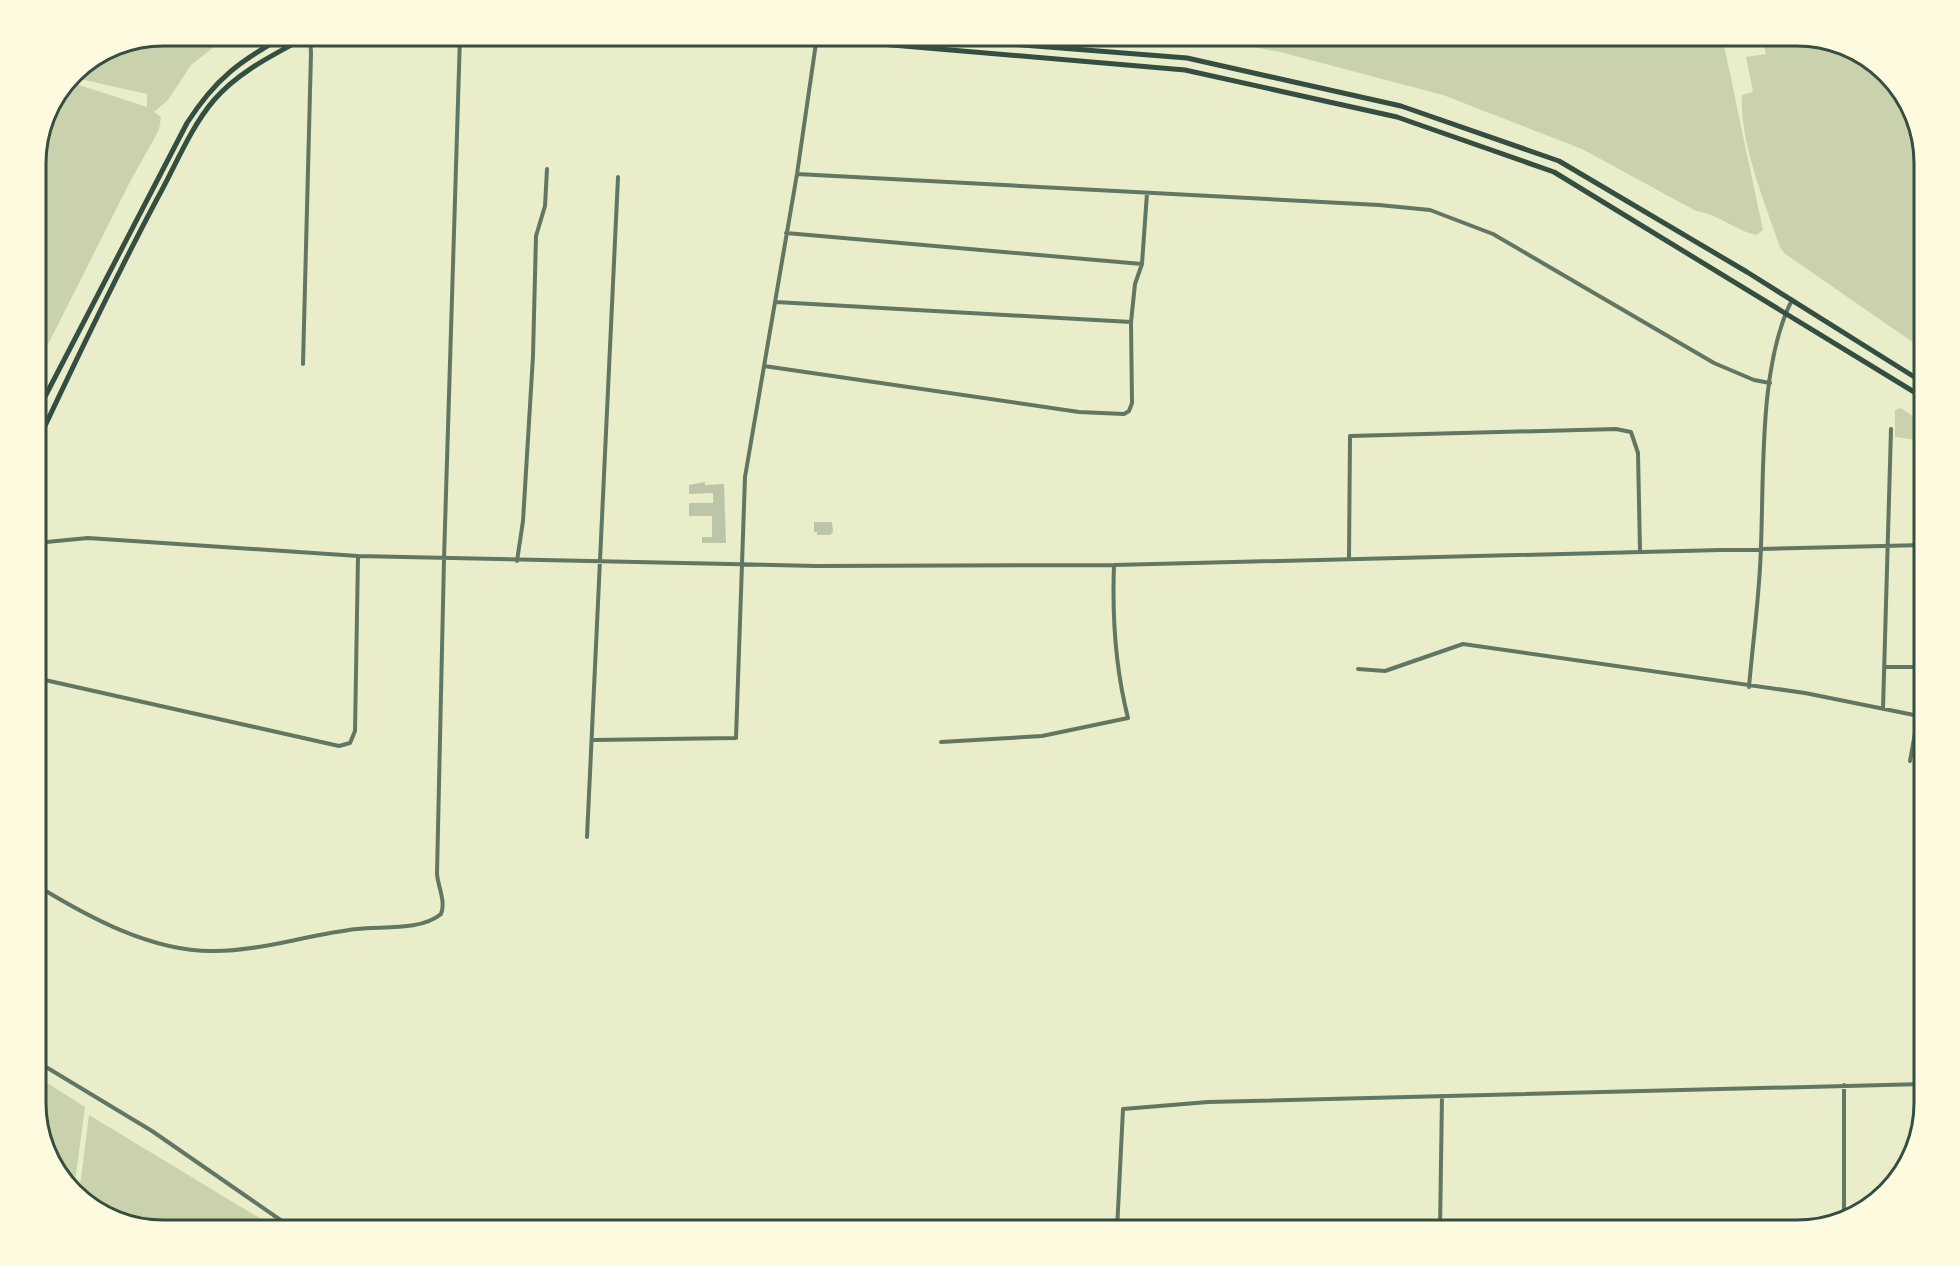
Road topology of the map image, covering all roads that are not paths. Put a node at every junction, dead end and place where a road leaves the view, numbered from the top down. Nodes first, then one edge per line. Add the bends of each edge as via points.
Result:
1 (1041, 46) edge
2 (267, 47) edge
3 (288, 47) edge
4 (310, 47) edge
5 (460, 47) edge
6 (816, 47) edge
7 (915, 47) edge
8 (547, 169) dead end
9 (797, 174) junction
10 (618, 177) dead end
11 (1148, 193) junction
12 (786, 233) junction
13 (1142, 264) junction
14 (1792, 300) junction
15 (776, 302) junction
16 (1786, 312) junction
17 (1131, 322) junction
18 (303, 364) dead end
19 (764, 366) junction
20 (1914, 377) edge
21 (1770, 383) junction
22 (47, 392) edge
23 (1914, 392) edge
24 (47, 422) edge
25 (1891, 429) dead end
26 (47, 542) edge
27 (1914, 545) edge
28 (1889, 546) junction
29 (1761, 548) junction
30 (1640, 551) junction
31 (358, 556) junction
32 (1349, 558) junction
33 (444, 559) junction
34 (517, 561) junction
35 (602, 564) junction
36 (741, 565) junction
37 (1114, 565) junction
38 (1884, 667) junction
39 (1914, 667) edge
40 (1358, 669) dead end
41 (47, 680) edge
42 (1749, 687) junction
43 (1882, 709) junction
44 (1914, 715) edge
45 (1914, 738) edge
46 (592, 740) junction
47 (941, 742) dead end
48 (1910, 761) dead end
49 (587, 837) dead end
50 (47, 891) edge
51 (47, 1068) edge
52 (1914, 1084) edge
53 (1844, 1085) junction
54 (1442, 1096) junction
55 (1844, 1209) edge
56 (281, 1220) edge
57 (1117, 1220) edge
58 (1440, 1220) edge

1 - 14 main road via 1187,58 1401,106 1559,161
2 - 22 main road via 222,76 199,104
3 - 24 main road via 231,84 201,119 106,295
4 - 18 street
5 - 33 street
6 - 9 street
7 - 16 main road via 1185,70 1397,117 1554,172
8 - 34 street via 544,206 536,236 532,380
9 - 11 street
9 - 12 street
10 - 35 street
11 - 13 street
11 - 21 street via 1379,205 1449,215 1510,244 1714,363
12 - 13 street
12 - 15 street
13 - 17 street
14 - 16 street
14 - 20 main road
15 - 17 street
15 - 19 street
16 - 21 street
16 - 23 main road
17 - 19 street via 1132,403 1129,411 1101,415
19 - 36 street via 745,477
21 - 29 street
25 - 28 street
26 - 31 street via 88,538
27 - 28 street
28 - 29 street
28 - 38 street
29 - 30 street
29 - 42 street
30 - 32 street
30 - 32 street via 1638,453 1631,432 1616,429 1350,436
31 - 33 street
31 - 41 street via 355,731 350,743 339,746
32 - 37 street
33 - 34 street
33 - 50 street via 437,874 444,903 441,914 423,923 337,931 233,950 197,951 143,938
34 - 35 street
35 - 36 street
35 - 46 street
36 - 37 street
36 - 46 street via 735,738
37 - 47 street via 1113,635 1128,718 1042,735
38 - 39 street
38 - 43 street
40 - 42 street via 1385,671 1462,644
42 - 43 street via 1805,693
43 - 44 street
45 - 48 street
46 - 49 street
51 - 56 street via 152,1131
52 - 53 street
53 - 54 street
53 - 55 street
54 - 57 street via 1208,1102 1123,1109
54 - 58 street

